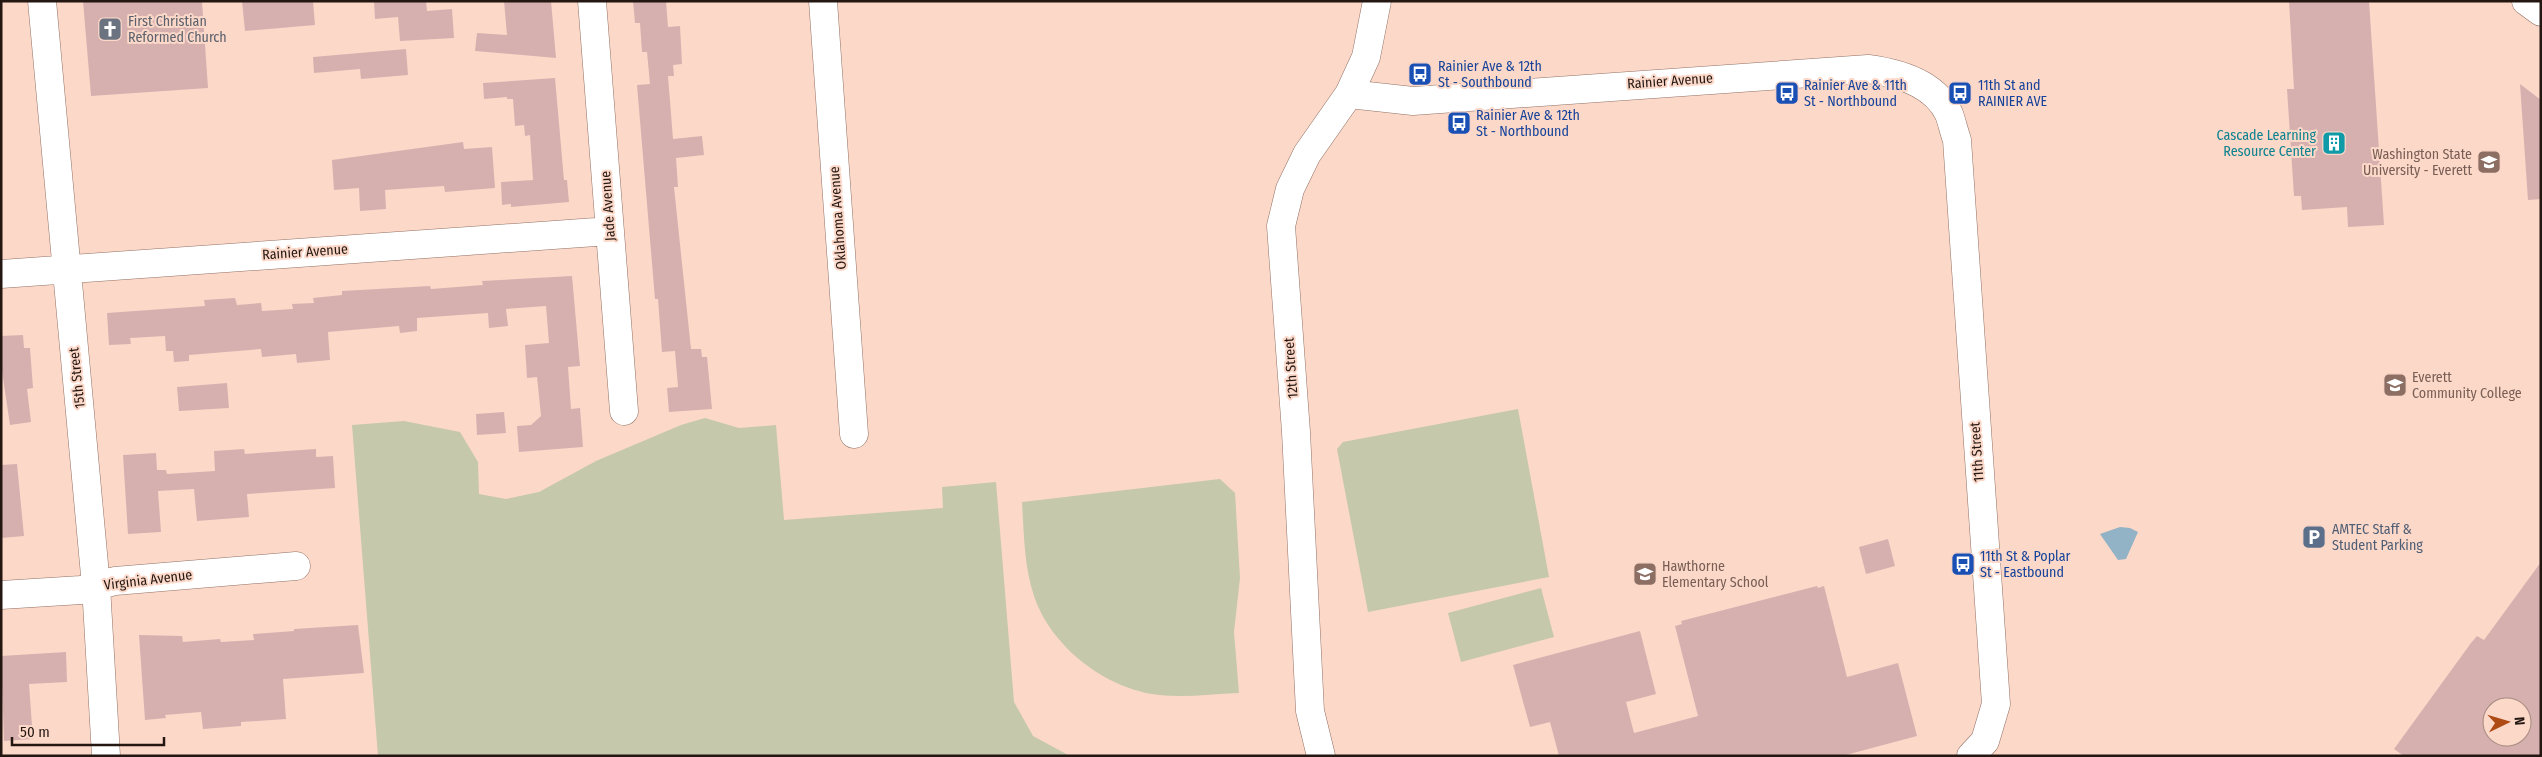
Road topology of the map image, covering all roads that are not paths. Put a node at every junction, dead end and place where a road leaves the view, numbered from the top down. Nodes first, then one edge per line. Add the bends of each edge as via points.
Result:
1 (42, 1) edge
2 (592, 1) edge
3 (823, 1) edge
4 (1377, 1) edge
5 (2526, 1) edge
6 (2541, 12) edge
7 (1349, 94) junction
8 (1957, 140) joint
9 (610, 231) junction
10 (66, 269) junction
11 (1, 274) edge
12 (624, 411) dead end
13 (854, 434) dead end
14 (296, 566) dead end
15 (96, 586) junction
16 (1, 595) edge
17 (106, 756) edge
18 (1321, 756) edge
19 (1971, 756) edge

1 - 10 street, 15th Street
2 - 9 street, Jade Avenue
3 - 13 street, Oklahoma Avenue
4 - 7 street, 12th Street via 1366,57
5 - 6 street
7 - 8 street, Rainier Avenue via 1413,101 1868,69 1894,72 1935,95 1948,114
7 - 18 street, 12th Street via 1308,154 1290,189 1280,226 1296,432 1310,711
8 - 19 street, 11th Street via 1996,704 1985,741
9 - 10 street, Rainier Avenue
9 - 12 street, Jade Avenue
10 - 11 street, Rainier Avenue
10 - 15 street, 15th Street
14 - 15 street, Virginia Avenue via 115,581
15 - 16 street, Virginia Avenue via 82,590
15 - 17 street, 15th Street

